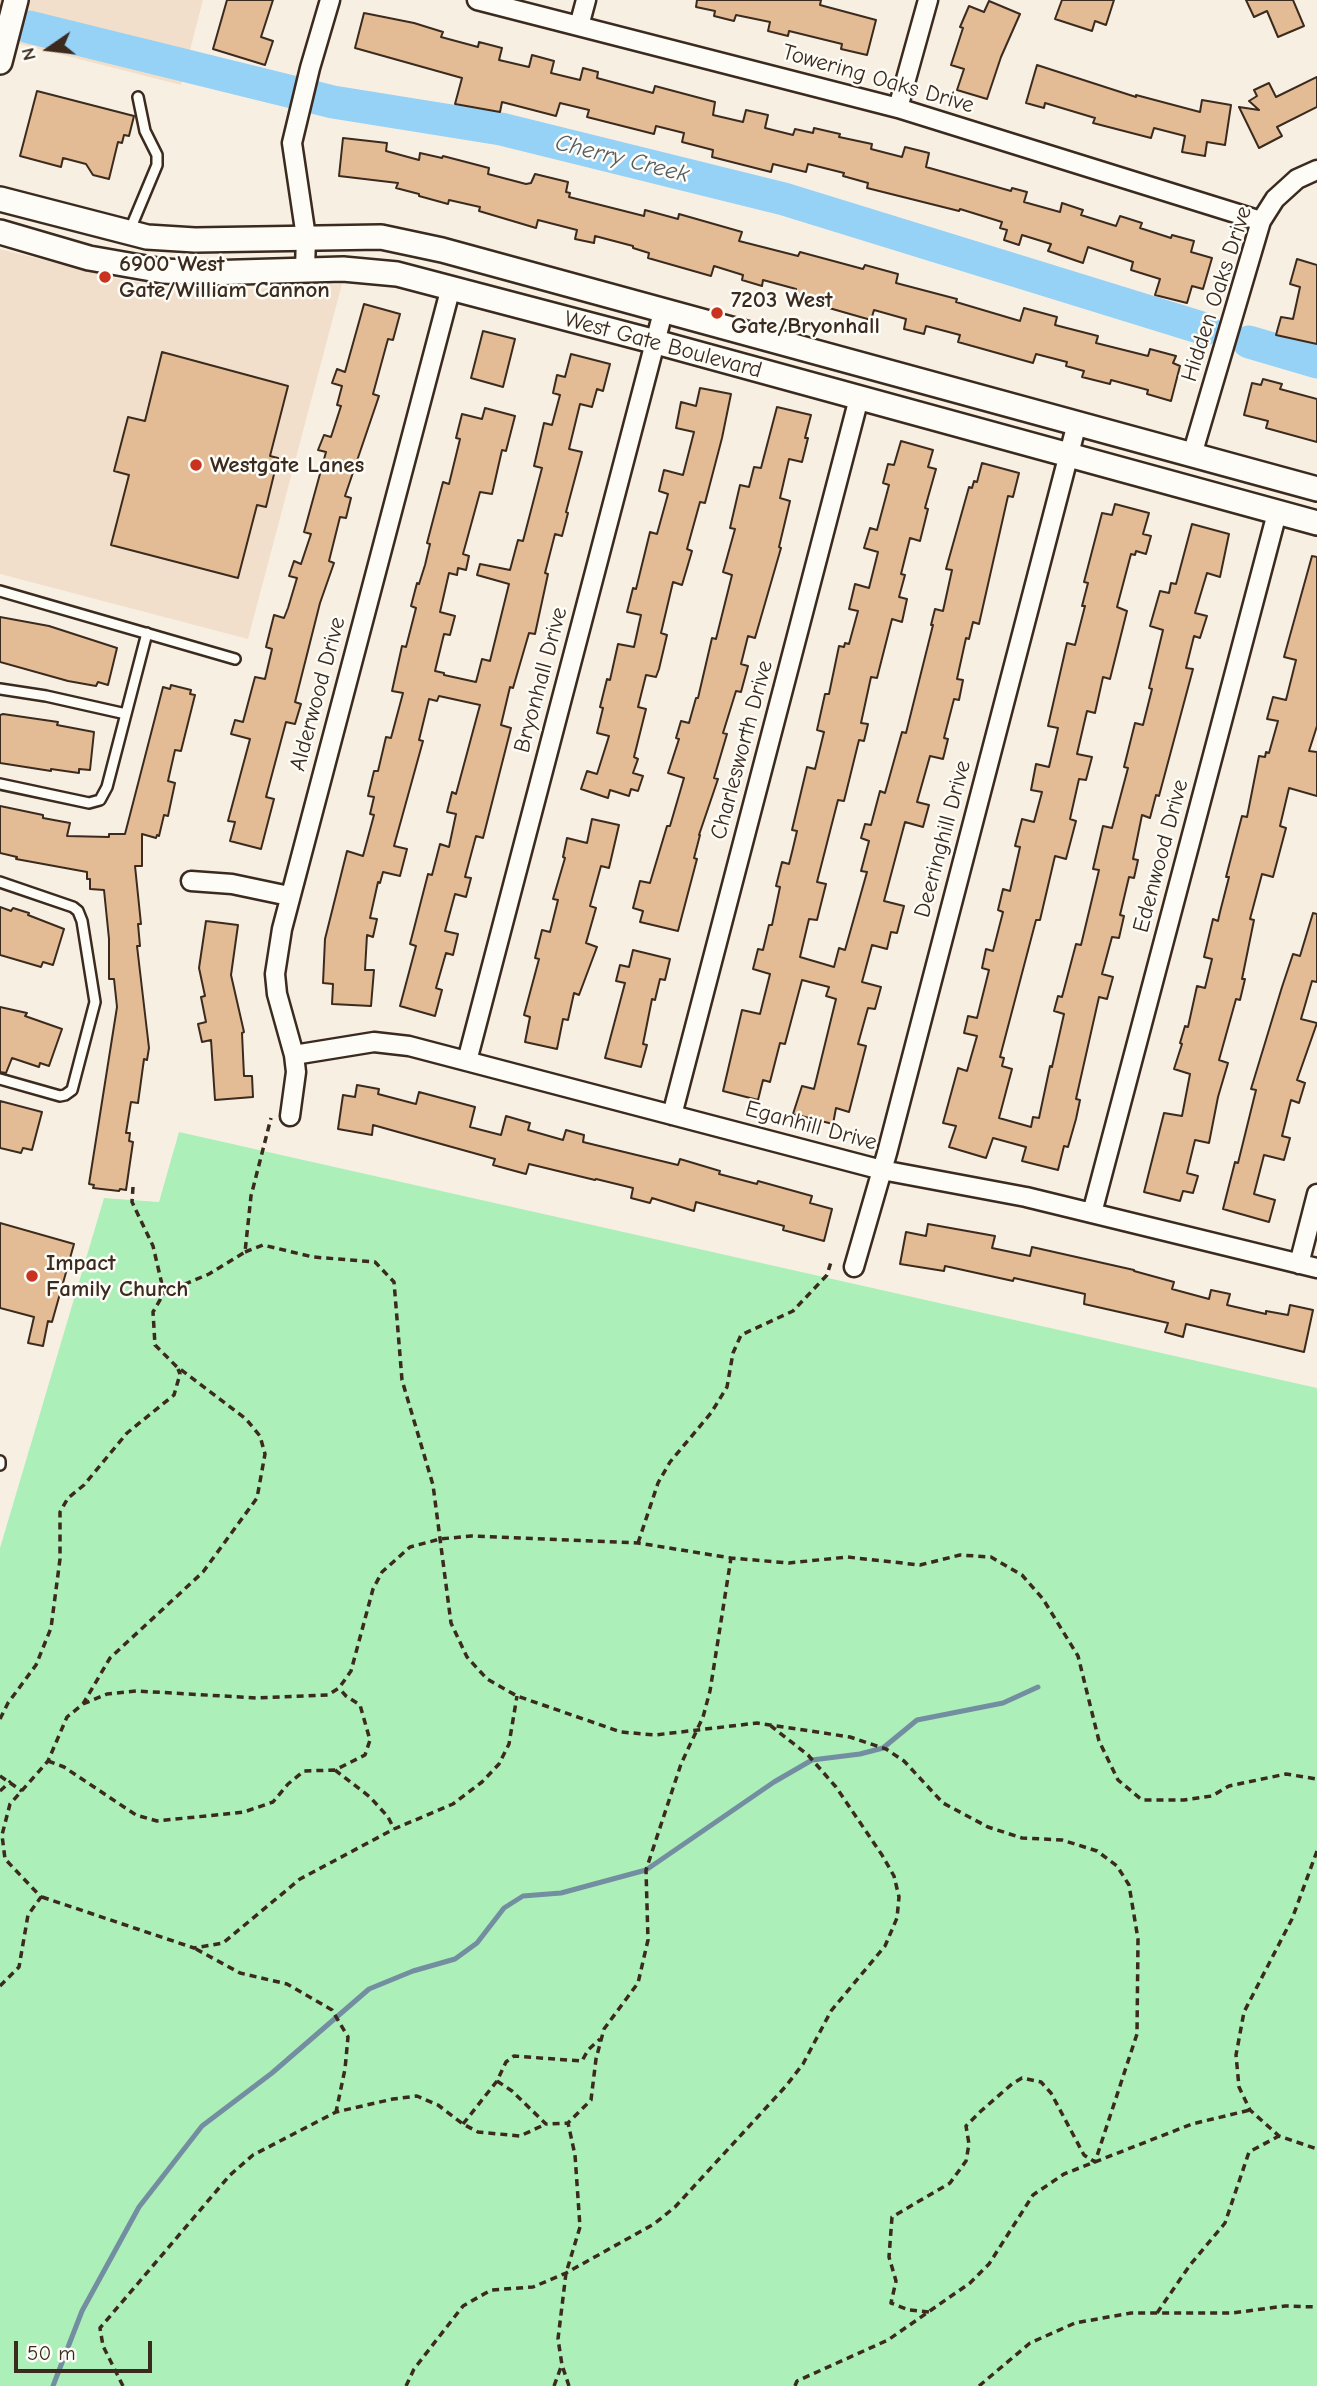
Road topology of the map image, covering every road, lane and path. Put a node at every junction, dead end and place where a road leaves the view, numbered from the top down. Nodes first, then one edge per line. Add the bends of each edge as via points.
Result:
1 (16, 0) edge
2 (330, 0) edge
3 (477, 0) edge
4 (586, 0) edge
5 (928, 0) edge
6 (579, 26) junction
7 (0, 62) edge
8 (138, 97) dead end
9 (898, 108) junction
10 (1317, 170) edge
11 (0, 199) edge
12 (1261, 221) junction
13 (0, 232) edge
14 (128, 233) junction
15 (306, 237) junction
16 (305, 269) junction
17 (451, 287) junction
18 (663, 312) junction
19 (656, 342) junction
20 (859, 398) junction
21 (1077, 423) junction
22 (1068, 455) junction
23 (1192, 455) junction
24 (1317, 489) edge
25 (1277, 513) junction
26 (1317, 523) edge
27 (0, 591) edge
28 (146, 633) junction
29 (235, 659) dead end
30 (0, 689) edge
31 (126, 714) junction
32 (0, 784) edge
33 (191, 881) dead end
34 (0, 882) edge
35 (289, 896) junction
36 (294, 1055) junction
37 (467, 1061) junction
38 (0, 1079) edge
39 (672, 1115) junction
40 (272, 1116) dead end
41 (290, 1116) dead end
42 (882, 1170) junction
43 (133, 1187) dead end
44 (1317, 1194) edge
45 (1092, 1213) junction
46 (245, 1252) junction
47 (831, 1262) dead end
48 (1299, 1264) junction
49 (854, 1267) dead end
50 (1317, 1268) edge
51 (164, 1293) junction
52 (176, 1366) junction
53 (440, 1539) junction
54 (638, 1543) junction
55 (731, 1558) junction
56 (339, 1688) junction
57 (517, 1696) junction
58 (83, 1704) junction
59 (0, 1719) edge
60 (769, 1725) junction
61 (696, 1730) junction
62 (48, 1760) junction
63 (335, 1770) junction
64 (0, 1776) edge
65 (1317, 1779) edge
66 (11, 1782) junction
67 (0, 1791) edge
68 (22, 1791) junction
69 (394, 1829) junction
70 (1317, 1851) edge
71 (41, 1897) junction
72 (194, 1948) junction
73 (0, 1986) edge
74 (602, 2038) junction
75 (497, 2081) junction
76 (1250, 2110) junction
77 (336, 2112) junction
78 (568, 2123) junction
79 (463, 2124) junction
80 (546, 2124) junction
81 (1279, 2136) junction
82 (1317, 2149) edge
83 (1095, 2162) junction
84 (566, 2273) junction
85 (1317, 2307) edge
86 (929, 2312) junction
87 (1157, 2313) junction
88 (562, 2365) junction
89 (123, 2386) edge
90 (406, 2386) edge
91 (554, 2386) edge
92 (569, 2386) edge
93 (795, 2386) edge
94 (979, 2386) edge

1 - 7 main road
2 - 15 street via 292,143
3 - 6 street, Towering Oaks Drive
4 - 6 street
5 - 9 street
6 - 9 street, Towering Oaks Drive
8 - 14 lane via 157,165
9 - 12 street, Towering Oaks Drive
10 - 12 street, Hidden Oaks Drive via 1297,179 1275,199
11 - 14 main road, West Gate Boulevard
12 - 23 street, Hidden Oaks Drive
13 - 16 main road, West Gate Boulevard via 89,258 163,271
14 - 15 main road, West Gate Boulevard via 195,240
15 - 16 street
15 - 18 main road, West Gate Boulevard via 381,237
16 - 17 main road, West Gate Boulevard via 371,270
17 - 19 main road, West Gate Boulevard
17 - 35 street, Alderwood Drive
18 - 19 street, Bryonhall Drive
18 - 21 main road, West Gate Boulevard
19 - 20 main road, West Gate Boulevard
19 - 37 street, Bryonhall Drive
20 - 22 main road, West Gate Boulevard
20 - 39 street, Charlesworth Drive
21 - 22 street, Deeringhill Drive
21 - 23 main road, West Gate Boulevard
22 - 25 main road, West Gate Boulevard
22 - 42 street, Deeringhill Drive
23 - 24 main road, West Gate Boulevard
25 - 26 main road, West Gate Boulevard
25 - 45 street, Edenwood Drive
27 - 28 lane
28 - 29 lane
28 - 31 lane
30 - 31 lane
31 - 32 lane via 107,787 95,803
33 - 35 street
34 - 38 lane via 78,911 95,1002 72,1090 60,1096
35 - 36 street, Alderwood Drive via 275,974
36 - 37 street, Eganhill Drive via 391,1042
36 - 41 street, Alderwood Drive
37 - 39 street, Eganhill Drive
39 - 42 street, Eganhill Drive
40 - 46 path via 251,1196
42 - 45 street, Eganhill Drive
42 - 49 street, Deeringhill Drive
43 - 51 path via 132,1202 153,1246
44 - 48 street
45 - 48 street, Eganhill Drive
46 - 51 path
46 - 53 path via 263,1245 313,1257 375,1262 394,1282 402,1380 433,1485
47 - 54 path via 827,1275 793,1311 741,1335 727,1387 658,1483
48 - 50 street, Eganhill Drive
51 - 52 path via 153,1312 155,1345
52 - 58 path via 246,1419 260,1436 265,1454 257,1498 203,1573 110,1658
52 - 59 path via 180,1374 174,1395 127,1433 60,1512 60,1559 51,1628 36,1665
53 - 54 path via 471,1536
53 - 56 path via 410,1547 382,1572 373,1589 351,1671
53 - 57 path via 451,1623 467,1657 487,1679
54 - 55 path
55 - 61 path via 710,1691
55 - 65 path via 789,1563 847,1557 920,1566 960,1555 992,1557 1022,1575 1043,1599 1078,1656 1099,1741 1118,1780 1142,1800 1212,1796 1229,1786 1286,1774
56 - 58 path via 328,1695 257,1698 137,1691 107,1694
56 - 63 path via 360,1705 370,1740 365,1755
57 - 61 path via 621,1732 655,1735
57 - 69 path via 509,1744 499,1764 453,1804
58 - 62 path via 67,1717
60 - 61 path
60 - 83 path via 850,1737 886,1749 904,1761 943,1803 988,1828 1022,1838 1062,1840 1097,1851 1117,1866 1129,1885 1138,1939 1138,2034
60 - 84 path via 808,1755 828,1778 882,1855 894,1876 897,1918 885,1947 831,2011 795,2075 675,2207 654,2224
61 - 74 path via 646,1870 649,1940 638,1983
62 - 63 path via 136,1815 156,1821 244,1812 273,1802 304,1771
62 - 68 path
63 - 69 path via 370,1797
64 - 66 path
66 - 67 path
66 - 68 path
68 - 71 path via 10,1804 2,1835 5,1859
69 - 72 path via 300,1879 223,1943
70 - 76 path via 1292,1919 1244,2012 1236,2055 1240,2087
71 - 72 path
71 - 73 path via 28,1915 19,1966
72 - 77 path via 240,1973 287,1984 332,2010 348,2037
74 - 75 path via 582,2062 514,2056
74 - 78 path via 592,2100
75 - 79 path
75 - 80 path
76 - 81 path
76 - 83 path via 1192,2124
77 - 79 path via 417,2096
77 - 89 path via 253,2155 230,2175 100,2328 103,2346
78 - 80 path
78 - 84 path via 580,2227
79 - 80 path via 487,2134 520,2136
81 - 82 path
81 - 87 path via 1250,2152 1225,2224
83 - 86 path via 1064,2174 1033,2195 989,2264
83 - 86 path via 1084,2155 1041,2082 1022,2078 981,2111 966,2126 966,2161 950,2183 892,2217 889,2257 895,2281 891,2303
84 - 88 path via 558,2339
84 - 90 path via 533,2287 491,2290 463,2306
85 - 87 path
86 - 93 path via 888,2340 797,2381
87 - 94 path via 1075,2323 1030,2343
88 - 91 path
88 - 92 path

